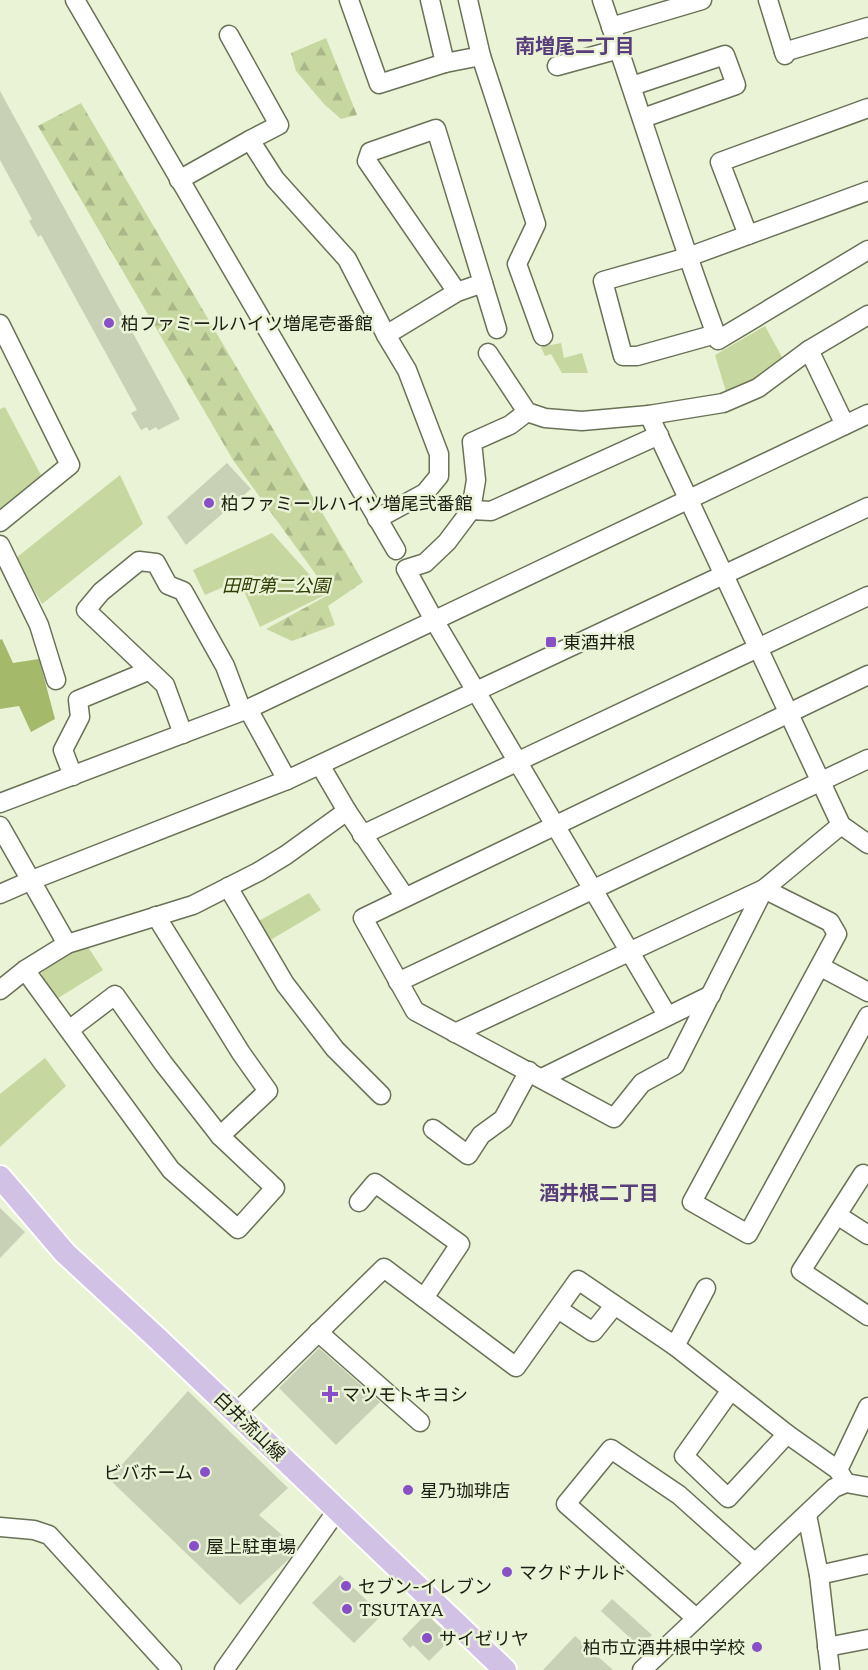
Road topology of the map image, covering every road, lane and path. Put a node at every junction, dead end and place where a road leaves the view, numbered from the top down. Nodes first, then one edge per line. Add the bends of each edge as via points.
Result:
1 (75, 0) edge
2 (349, 0) edge
3 (430, 0) edge
4 (468, 0) edge
5 (602, 0) edge
6 (702, 0) edge
7 (768, 0) edge
8 (611, 27) junction
9 (868, 27) edge
10 (229, 35) dead end
11 (619, 49) junction
12 (481, 56) junction
13 (445, 63) junction
14 (556, 66) dead end
15 (632, 86) junction
16 (868, 108) edge
17 (643, 118) junction
18 (250, 140) junction
19 (179, 180) junction
20 (868, 190) edge
21 (748, 235) junction
22 (868, 250) edge
23 (688, 257) junction
24 (483, 283) junction
25 (457, 292) junction
26 (868, 315) edge
27 (0, 324) edge
28 (498, 329) dead end
29 (716, 334) junction
30 (386, 335) junction
31 (543, 336) dead end
32 (809, 350) junction
33 (488, 353) dead end
34 (527, 412) junction
35 (868, 414) edge
36 (649, 415) junction
37 (845, 425) junction
38 (659, 435) junction
39 (689, 499) junction
40 (868, 507) edge
41 (471, 510) junction
42 (377, 519) junction
43 (0, 522) edge
44 (0, 545) edge
45 (396, 550) dead end
46 (724, 575) junction
47 (868, 596) edge
48 (434, 620) junction
49 (757, 647) junction
50 (148, 671) junction
51 (868, 675) edge
52 (58, 685) dead end
53 (477, 690) junction
54 (245, 710) junction
55 (788, 712) junction
56 (183, 734) junction
57 (868, 759) edge
58 (518, 761) junction
59 (320, 765) junction
60 (73, 776) junction
61 (287, 780) junction
62 (821, 780) junction
63 (0, 803) edge
64 (346, 811) junction
65 (556, 825) junction
66 (841, 825) junction
67 (0, 826) edge
68 (362, 834) junction
69 (868, 843) edge
70 (32, 880) junction
71 (228, 887) junction
72 (593, 889) junction
73 (764, 889) junction
74 (0, 894) edge
75 (405, 897) junction
76 (156, 916) junction
77 (67, 944) junction
78 (629, 951) junction
79 (821, 967) junction
80 (26, 970) junction
81 (398, 982) junction
82 (0, 990) edge
83 (868, 992) edge
84 (711, 995) junction
85 (667, 1015) junction
86 (868, 1016) edge
87 (69, 1030) junction
88 (455, 1033) junction
89 (536, 1075) junction
90 (381, 1095) dead end
91 (433, 1129) dead end
92 (220, 1136) junction
93 (863, 1174) dead end
94 (0, 1178) edge
95 (359, 1202) dead end
96 (837, 1215) junction
97 (868, 1235) edge
98 (706, 1288) dead end
99 (424, 1298) junction
100 (614, 1306) junction
101 (558, 1309) junction
102 (868, 1316) edge
103 (318, 1332) junction
104 (675, 1346) junction
105 (731, 1390) junction
106 (868, 1407) edge
107 (236, 1413) junction
108 (420, 1422) dead end
109 (787, 1434) junction
110 (842, 1477) junction
111 (868, 1487) edge
112 (338, 1509) junction
113 (807, 1515) junction
114 (0, 1527) edge
115 (755, 1563) junction
116 (868, 1564) edge
117 (819, 1575) junction
118 (696, 1618) junction
119 (868, 1638) edge
120 (827, 1647) junction
121 (172, 1670) edge
122 (224, 1670) edge
123 (505, 1670) edge
124 (642, 1670) edge
125 (830, 1670) edge

1 - 19 street
2 - 13 street via 379,84
3 - 13 street
4 - 12 street
5 - 8 street
6 - 8 street
7 - 9 street via 784,54
8 - 11 street
10 - 18 street via 279,125
11 - 14 street
11 - 15 street
12 - 13 street
12 - 31 street via 536,224 517,264
15 - 17 street
15 - 17 street via 725,55 736,85
16 - 21 street via 720,162
17 - 23 street
18 - 19 street
18 - 30 street via 275,179 347,260
19 - 42 street
20 - 21 street
21 - 23 street
22 - 29 street via 718,340
23 - 29 street
23 - 29 street via 603,281 623,356 637,356
24 - 25 street
24 - 25 street via 436,129 370,152 367,161
24 - 28 street
25 - 30 street
26 - 32 street
27 - 43 street via 70,465
30 - 42 street via 407,370 440,454 439,476 425,493
32 - 36 street via 758,388 723,403
32 - 37 street
33 - 34 street
34 - 36 street via 545,418 582,421
34 - 41 street via 510,425 472,442 476,480
35 - 37 street
36 - 38 street
37 - 39 street
38 - 39 street
38 - 41 street via 491,511
39 - 46 street
39 - 48 street
40 - 46 street
41 - 48 street via 425,563 406,569
42 - 45 street
44 - 52 street via 39,625
46 - 49 street
46 - 53 street
47 - 49 street
48 - 53 street
48 - 54 street
49 - 55 street
49 - 58 street
50 - 54 street via 86,610 101,592 139,561 156,563 168,585 183,591
50 - 56 street via 165,686
50 - 60 street via 78,700 80,717 63,750
51 - 55 street
53 - 58 street
53 - 59 street
54 - 56 street
54 - 61 street
55 - 62 street
55 - 65 street
56 - 60 street
57 - 62 street
58 - 65 street
58 - 68 street
59 - 61 street
59 - 64 street
60 - 63 street
61 - 70 street
62 - 66 street
62 - 72 street
64 - 68 street
64 - 71 street via 286,855
65 - 72 street
65 - 75 street
66 - 69 street
66 - 73 street
67 - 70 street
68 - 75 street
70 - 74 street
70 - 77 street
71 - 76 street via 194,905
71 - 90 street via 285,984 335,1049
72 - 78 street
72 - 81 street
73 - 78 street
73 - 79 street via 830,922 837,934
73 - 84 street
75 - 81 street via 363,918
76 - 77 street
76 - 92 street via 268,1091
77 - 80 street
78 - 85 street
78 - 88 street
79 - 83 street
79 - 86 street via 692,1202 748,1234
80 - 82 street
80 - 87 street
81 - 88 street via 415,1011
84 - 85 street
84 - 89 street via 675,1065 642,1083 614,1118
85 - 89 street
87 - 92 street via 115,996
87 - 92 street via 171,1170 238,1229 275,1188
88 - 89 street
89 - 91 street via 503,1119 481,1135 468,1155
93 - 96 street
94 - 107 main road, 白井流山線 via 65,1253
95 - 99 street via 375,1183 460,1244
96 - 97 street
96 - 102 street via 801,1271
98 - 104 street
99 - 101 street via 516,1367
99 - 103 street via 384,1268
100 - 101 street via 593,1332
100 - 101 street via 578,1280
100 - 104 street
103 - 107 street
103 - 108 street
104 - 105 street
105 - 109 street
105 - 109 street via 684,1456 728,1498
106 - 110 street
107 - 112 main road, 白井流山線
109 - 110 street
110 - 111 street
110 - 113 street
112 - 122 street
112 - 123 main road, 白井流山線
113 - 115 street
113 - 117 street
114 - 121 street via 49,1535
115 - 118 street
115 - 118 street via 678,1495 611,1449 566,1504
116 - 117 street
117 - 120 street
118 - 124 street
119 - 120 street
120 - 125 street

